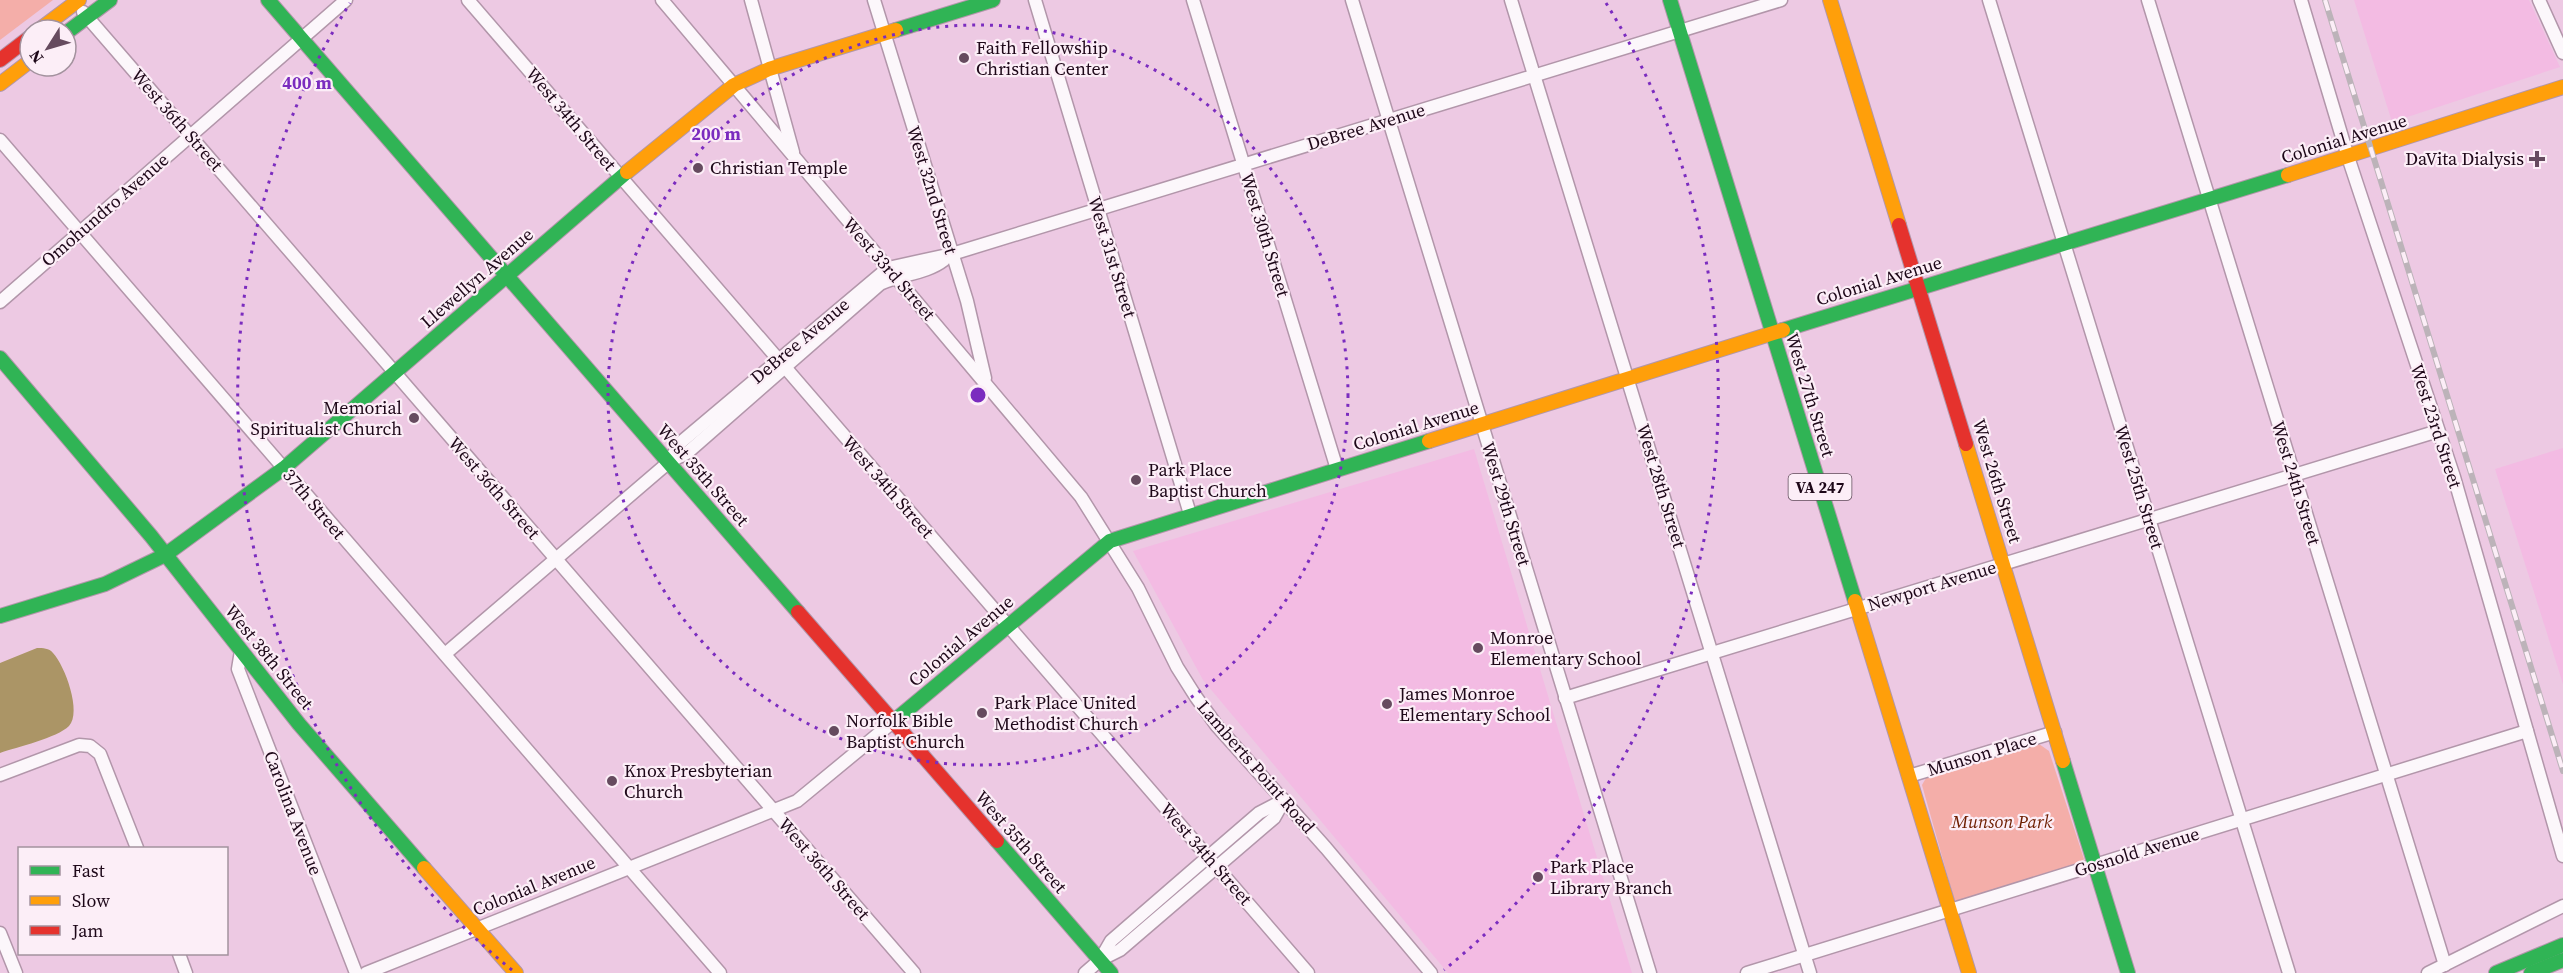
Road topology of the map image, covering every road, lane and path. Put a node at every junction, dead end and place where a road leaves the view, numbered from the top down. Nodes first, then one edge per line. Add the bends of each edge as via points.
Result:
1 (110, 0) edge
2 (268, 0) edge
3 (346, 0) edge
4 (468, 0) edge
5 (662, 0) edge
6 (751, 0) edge
7 (874, 0) edge
8 (993, 0) edge
9 (1035, 0) edge
10 (1193, 0) edge
11 (1352, 0) edge
12 (1511, 0) edge
13 (1670, 0) edge
14 (1780, 0) edge
15 (1830, 0) edge
16 (1989, 0) edge
17 (2148, 0) edge
18 (2301, 0) edge
19 (2539, 0) edge
20 (77, 1) edge
21 (88, 17) junction
22 (55, 18) edge
23 (78, 24) edge
24 (1679, 30) junction
25 (884, 34) junction
26 (302, 39) junction
27 (18, 46) edge
28 (2563, 53) edge
29 (0, 60) edge
30 (769, 69) junction
31 (18, 70) edge
32 (1534, 76) junction
33 (0, 84) edge
34 (734, 85) junction
35 (2563, 87) edge
36 (1389, 120) junction
37 (191, 136) junction
38 (0, 140) edge
39 (794, 157) junction
40 (2348, 158) junction
41 (1244, 165) junction
42 (620, 178) junction
43 (2209, 199) junction
44 (1097, 210) junction
45 (79, 232) junction
46 (2064, 243) junction
47 (952, 254) junction
48 (891, 272) junction
49 (508, 275) junction
50 (1918, 288) junction
51 (0, 302) edge
52 (1772, 333) junction
53 (0, 358) edge
54 (781, 363) junction
55 (395, 373) junction
56 (1628, 380) junction
57 (986, 382) junction
58 (1482, 425) junction
59 (2438, 431) junction
60 (669, 462) junction
61 (284, 468) junction
62 (1337, 469) junction
63 (2294, 476) junction
64 (1190, 514) junction
65 (2149, 520) junction
66 (1110, 541) junction
67 (165, 555) junction
68 (555, 558) junction
69 (2004, 564) junction
70 (1857, 609) junction
71 (0, 616) edge
72 (1007, 624) junction
73 (241, 651) junction
74 (1713, 653) junction
75 (445, 654) junction
76 (1564, 698) junction
77 (894, 721) junction
78 (2527, 731) junction
79 (2055, 732) junction
80 (0, 775) edge
81 (1909, 776) junction
82 (2386, 776) junction
83 (1284, 800) junction
84 (773, 810) junction
85 (2241, 820) junction
86 (136, 847) edge
87 (2563, 855) edge
88 (1208, 856) junction
89 (2096, 865) junction
90 (628, 867) junction
91 (1217, 867) junction
92 (2563, 906) edge
93 (1950, 910) junction
94 (477, 928) junction
95 (0, 933) edge
96 (2563, 945) edge
97 (179, 955) edge
98 (1805, 956) junction
99 (1100, 960) junction
100 (2563, 960) edge
101 (2445, 965) junction
102 (16, 973) edge
103 (186, 973) edge
104 (356, 973) edge
105 (366, 973) edge
106 (516, 973) edge
107 (720, 973) edge
108 (914, 973) edge
109 (1084, 973) edge
110 (1111, 973) edge
111 (1308, 973) edge
112 (1431, 973) edge
113 (1650, 973) edge
114 (1747, 973) edge
115 (1810, 973) edge
116 (1969, 973) edge
117 (2128, 973) edge
118 (2289, 973) edge
119 (2428, 973) edge
120 (2496, 973) edge
121 (2531, 973) edge

1 - 21 street
2 - 26 street, West 35th Street
3 - 26 street, Omohundro Avenue
4 - 42 street, West 34th Street
5 - 34 street, West 33rd Street
6 - 30 street
7 - 25 street, West 32nd Street
8 - 25 street, Llewellyn Avenue
9 - 44 street, West 31st Street
10 - 41 street, West 30th Street
11 - 36 street, West 29th Street
12 - 32 street, West 28th Street
13 - 24 street, West 27th Street / VA 247
14 - 24 street, DeBree Avenue
15 - 50 street, West 26th Street
16 - 46 street, West 25th Street
17 - 43 street, West 24th Street
18 - 40 street, West 23rd Street
19 - 28 street
20 - 21 street, West 36th Street
20 - 22 street
21 - 23 street
21 - 37 street, West 36th Street
24 - 32 street, DeBree Avenue
24 - 52 street, West 27th Street / VA 247
25 - 30 street, Llewellyn Avenue
25 - 47 street, West 32nd Street
26 - 37 street, Omohundro Avenue
26 - 49 street, West 35th Street
27 - 29 street
30 - 34 street, Llewellyn Avenue
30 - 39 street
31 - 33 street
32 - 36 street, DeBree Avenue
32 - 56 street, West 28th Street
34 - 39 street, West 33rd Street
34 - 42 street, Llewellyn Avenue
35 - 40 street, Colonial Avenue
36 - 41 street, DeBree Avenue
36 - 58 street, West 29th Street
37 - 45 street, Omohundro Avenue
37 - 55 street, West 36th Street
38 - 45 street, 37th Street
39 - 48 street, West 33rd Street
40 - 43 street, Colonial Avenue
40 - 59 street, West 23rd Street
41 - 44 street, DeBree Avenue
41 - 62 street, West 30th Street
42 - 49 street, Llewellyn Avenue
42 - 54 street, West 34th Street
43 - 46 street, Colonial Avenue
43 - 63 street, West 24th Street
44 - 47 street, DeBree Avenue
44 - 64 street, West 31st Street
45 - 51 street, Omohundro Avenue
45 - 61 street, 37th Street
46 - 50 street, Colonial Avenue
46 - 65 street, West 25th Street
47 - 48 street, DeBree Avenue via 938,265
47 - 57 street, West 32nd Street
48 - 54 street, DeBree Avenue
48 - 57 street, West 33rd Street
49 - 55 street, Llewellyn Avenue
49 - 60 street, West 35th Street
50 - 52 street, Colonial Avenue
50 - 69 street, West 26th Street
52 - 56 street, Colonial Avenue
52 - 70 street, West 27th Street / VA 247
53 - 67 street, West 38th Street
54 - 60 street, DeBree Avenue via 687,453
54 - 72 street, West 34th Street
55 - 61 street, Llewellyn Avenue
55 - 68 street, West 36th Street
56 - 58 street, Colonial Avenue
56 - 74 street, West 28th Street
57 - 66 street, West 33rd Street via 1081,497
58 - 62 street, Colonial Avenue
58 - 76 street, West 29th Street
59 - 63 street, Newport Avenue
59 - 78 street, West 23rd Street
60 - 68 street, DeBree Avenue
60 - 77 street, West 35th Street
61 - 67 street, Llewellyn Avenue
61 - 75 street, 37th Street
62 - 64 street, Colonial Avenue
63 - 65 street, Newport Avenue
63 - 82 street, West 24th Street
64 - 66 street, Colonial Avenue
65 - 69 street, Newport Avenue
65 - 85 street, West 25th Street
66 - 72 street, Colonial Avenue
66 - 83 street, Lamberts Point Road via 1196,697
67 - 71 street, Llewellyn Avenue via 105,584
67 - 73 street, West 38th Street
68 - 75 street, DeBree Avenue
68 - 84 street, West 36th Street
69 - 70 street, Newport Avenue
69 - 79 street, West 26th Street
70 - 74 street, Newport Avenue
70 - 81 street, West 27th Street / VA 247
72 - 77 street, Colonial Avenue
72 - 88 street, West 34th Street
73 - 94 street, West 38th Street via 299,724
73 - 104 street, Carolina Avenue via 238,669
74 - 76 street, Newport Avenue
74 - 98 street, West 28th Street
75 - 90 street, 37th Street
76 - 113 street, West 29th Street
77 - 84 street, Colonial Avenue via 797,801
77 - 99 street, West 35th Street
78 - 82 street, Gosnold Avenue
78 - 87 street, West 23rd Street
79 - 81 street, Munson Place
79 - 89 street, West 26th Street
80 - 86 street via 79,746 90,746 99,754
81 - 93 street, West 27th Street / VA 247
82 - 85 street, Gosnold Avenue
82 - 101 street, West 24th Street
83 - 88 street via 1259,813
83 - 91 street via 1274,818
83 - 112 street, Lamberts Point Road
84 - 90 street, Colonial Avenue
84 - 108 street, West 36th Street
85 - 89 street, Gosnold Avenue
85 - 118 street, West 25th Street
88 - 91 street, West 34th Street
88 - 99 street via 1111,941
89 - 93 street, Gosnold Avenue
89 - 117 street, West 26th Street
90 - 94 street, Colonial Avenue
90 - 107 street, 37th Street
91 - 99 street via 1120,950
91 - 111 street, West 34th Street
92 - 101 street
93 - 98 street, Gosnold Avenue
93 - 116 street, West 27th Street / VA 247
94 - 105 street, Colonial Avenue
94 - 106 street, West 38th Street
95 - 102 street
96 - 120 street
97 - 103 street
98 - 114 street, Gosnold Avenue
98 - 115 street, West 28th Street
99 - 109 street
99 - 110 street, West 35th Street
100 - 121 street
101 - 119 street

